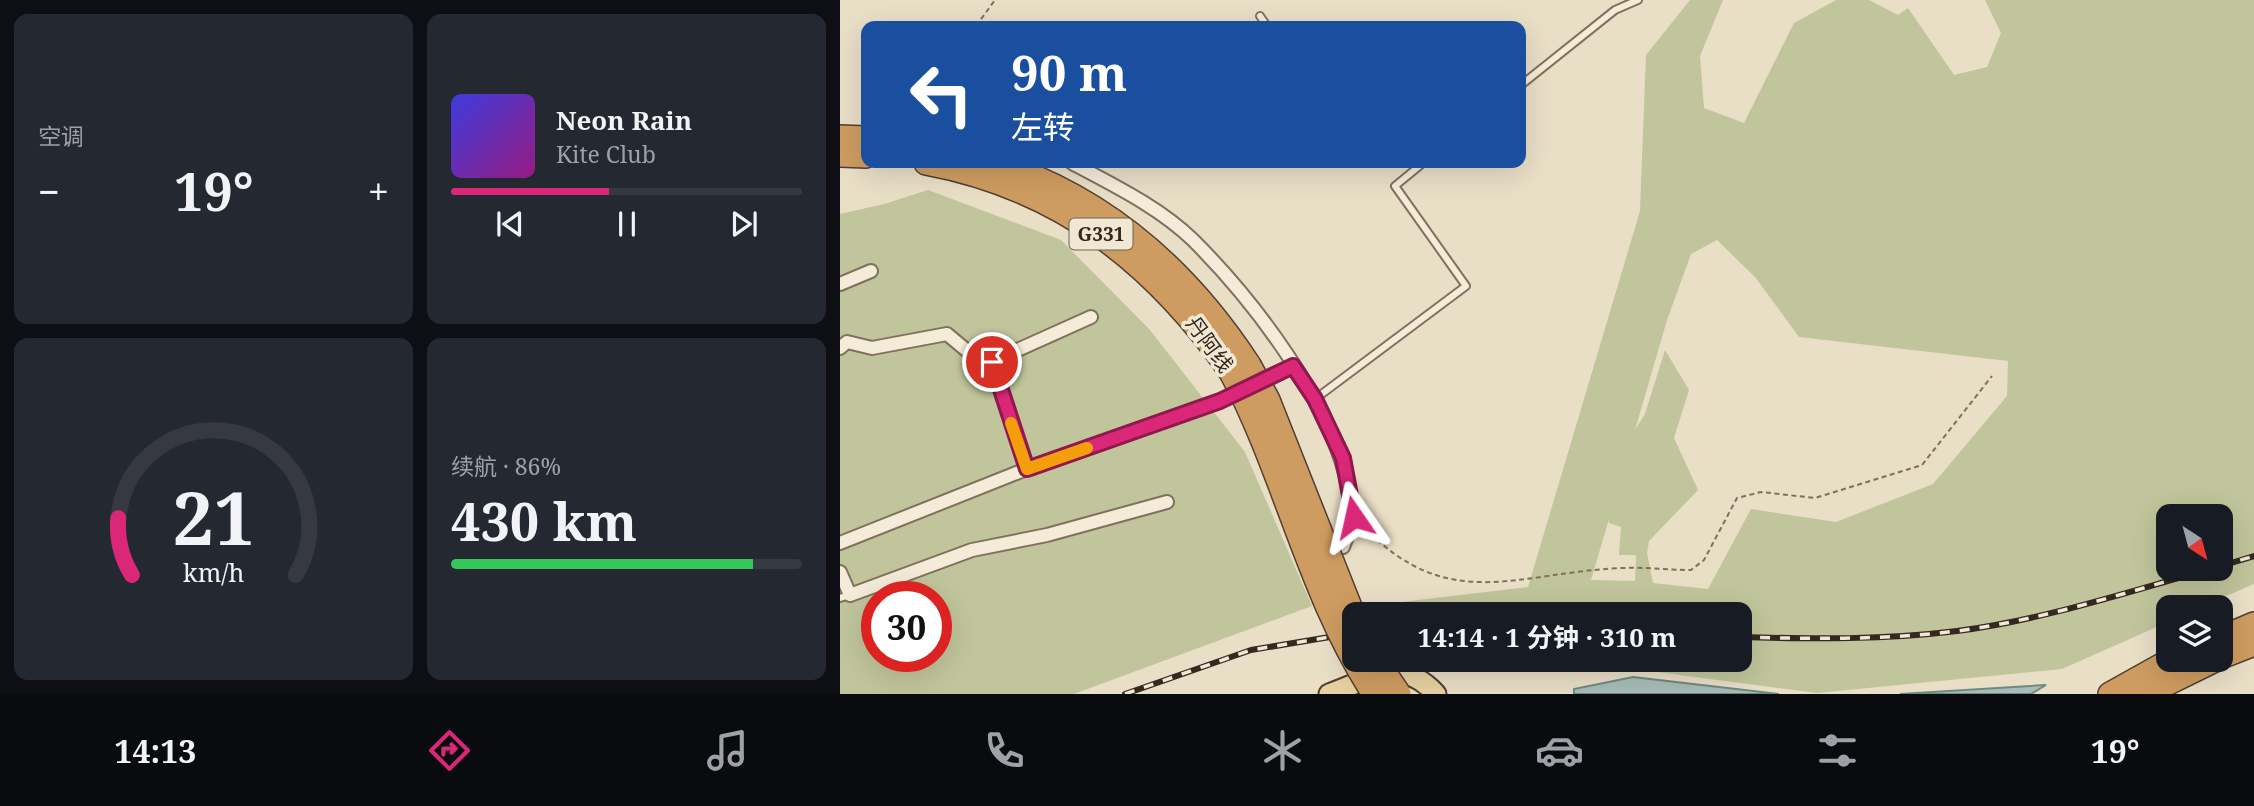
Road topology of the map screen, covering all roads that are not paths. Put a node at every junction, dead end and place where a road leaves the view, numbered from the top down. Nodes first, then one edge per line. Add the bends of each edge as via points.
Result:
1 (1638, 0) edge
2 (1260, 16) dead end
3 (1264, 21) edge
4 (1526, 81) edge
5 (840, 137) edge
6 (861, 138) edge
7 (840, 156) edge
8 (861, 156) edge
9 (956, 168) edge
10 (1010, 168) edge
11 (1081, 168) edge
12 (1417, 168) edge
13 (871, 271) dead end
14 (840, 284) edge
15 (1091, 317) dead end
16 (840, 348) edge
17 (992, 362) junction
18 (1293, 366) junction
19 (1240, 368) junction
20 (1315, 399) junction
21 (1027, 469) junction
22 (1167, 502) dead end
23 (840, 543) edge
24 (1343, 547) dead end
25 (840, 572) edge
26 (845, 597) edge
27 (1348, 602) edge
28 (2254, 624) edge
29 (2233, 633) edge
30 (2254, 644) edge
31 (2233, 652) edge
32 (2156, 668) edge
33 (1384, 672) edge
34 (2191, 672) edge
35 (1329, 694) edge
36 (1374, 694) edge
37 (1399, 694) edge
38 (1436, 694) edge
39 (2110, 694) edge
40 (2146, 694) edge

1 - 4 lane via 1615,10
2 - 3 lane
5 - 6 highway
7 - 8 highway
9 - 19 highway, 丹阿线 / G331 via 1066,213 1107,238 1175,299
10 - 19 highway, 丹阿线 / G331 via 1077,197 1147,246 1189,284 1222,324
11 - 18 street via 1130,194 1192,239 1249,305
12 - 20 lane via 1395,186 1466,286
13 - 14 street
15 - 17 street
16 - 17 street via 847,342 872,348 947,334 984,365
17 - 21 street
18 - 20 street
18 - 21 street via 1220,401
19 - 27 highway, 丹阿线 / G331, bridge via 1268,400
19 - 36 highway, 丹阿线 / G331, bridge via 1326,606
20 - 24 street via 1343,458 1354,517
21 - 23 street
22 - 26 street via 972,550
25 - 26 street
28 - 29 highway
30 - 31 highway
32 - 39 highway
33 - 37 highway, bridge
34 - 40 highway
35 - 38 main road via 1396,673 1412,673

